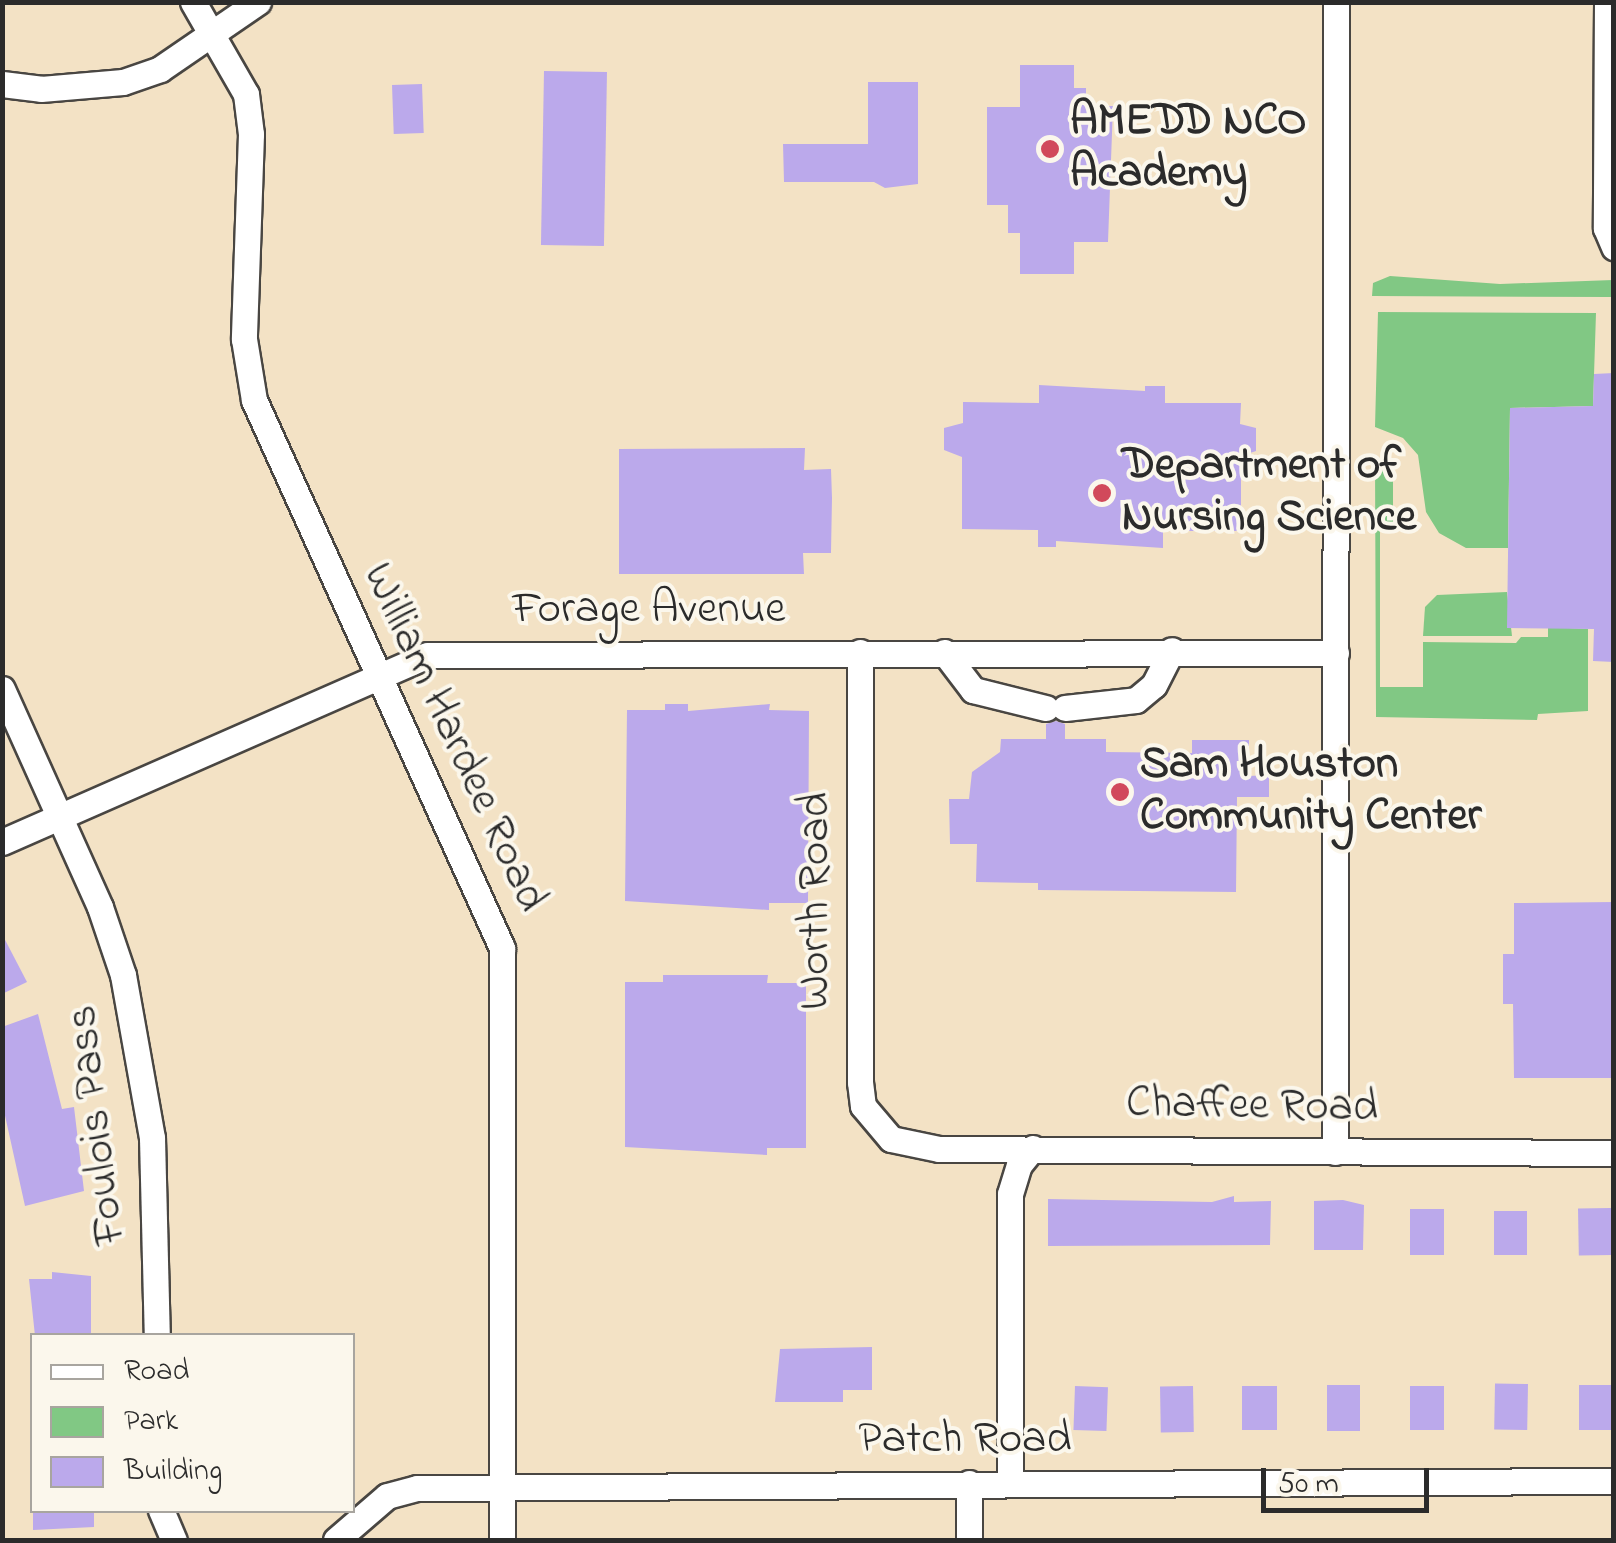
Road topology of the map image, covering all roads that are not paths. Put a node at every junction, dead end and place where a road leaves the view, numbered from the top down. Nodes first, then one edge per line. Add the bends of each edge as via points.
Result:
1 (194, 2) edge
2 (258, 2) edge
3 (1336, 2) edge
4 (1607, 2) edge
5 (212, 32) junction
6 (2, 84) edge
7 (1614, 247) edge
8 (1172, 650) junction
9 (860, 652) junction
10 (944, 652) junction
11 (1336, 653) junction
12 (375, 674) junction
13 (2, 688) edge
14 (60, 816) junction
15 (2, 842) edge
16 (891, 1140) joint
17 (1033, 1148) junction
18 (1336, 1152) junction
19 (1614, 1153) edge
20 (157, 1333) edge
21 (1614, 1481) edge
22 (970, 1483) junction
23 (1010, 1483) junction
24 (502, 1488) junction
25 (163, 1513) edge
26 (174, 1540) edge
27 (336, 1540) edge
28 (502, 1540) edge
29 (970, 1540) edge

1 - 5 street, William Hardee Road
2 - 5 street
3 - 11 street
4 - 7 street via 1606,228
5 - 6 street via 160,69 123,82 40,89
5 - 12 street, William Hardee Road via 246,94 252,134 244,339 249,380
8 - 10 street, Forage Avenue
8 - 10 street via 1154,685 1136,700 1056,708 973,690
8 - 11 street, Forage Avenue
9 - 10 street, Forage Avenue
9 - 12 street, Forage Avenue via 427,655
9 - 16 street, Worth Road via 860,1082 863,1106
11 - 18 street
12 - 14 street, Forage Avenue
12 - 24 street, William Hardee Road via 502,948
13 - 14 street, Foulois Pass
14 - 15 street, Forage Avenue
14 - 20 street, Foulois Pass via 118,958 144,1076 156,1196
16 - 17 street, Chaffee Road via 939,1149
17 - 18 street, Chaffee Road
17 - 23 street via 1018,1165 1010,1194
18 - 19 street, Chaffee Road
21 - 23 street, Patch Road
22 - 23 street, Patch Road
22 - 24 street, Patch Road
22 - 29 street
24 - 27 street, Patch Road via 417,1488 387,1496
24 - 28 street, William Hardee Road
25 - 26 street

